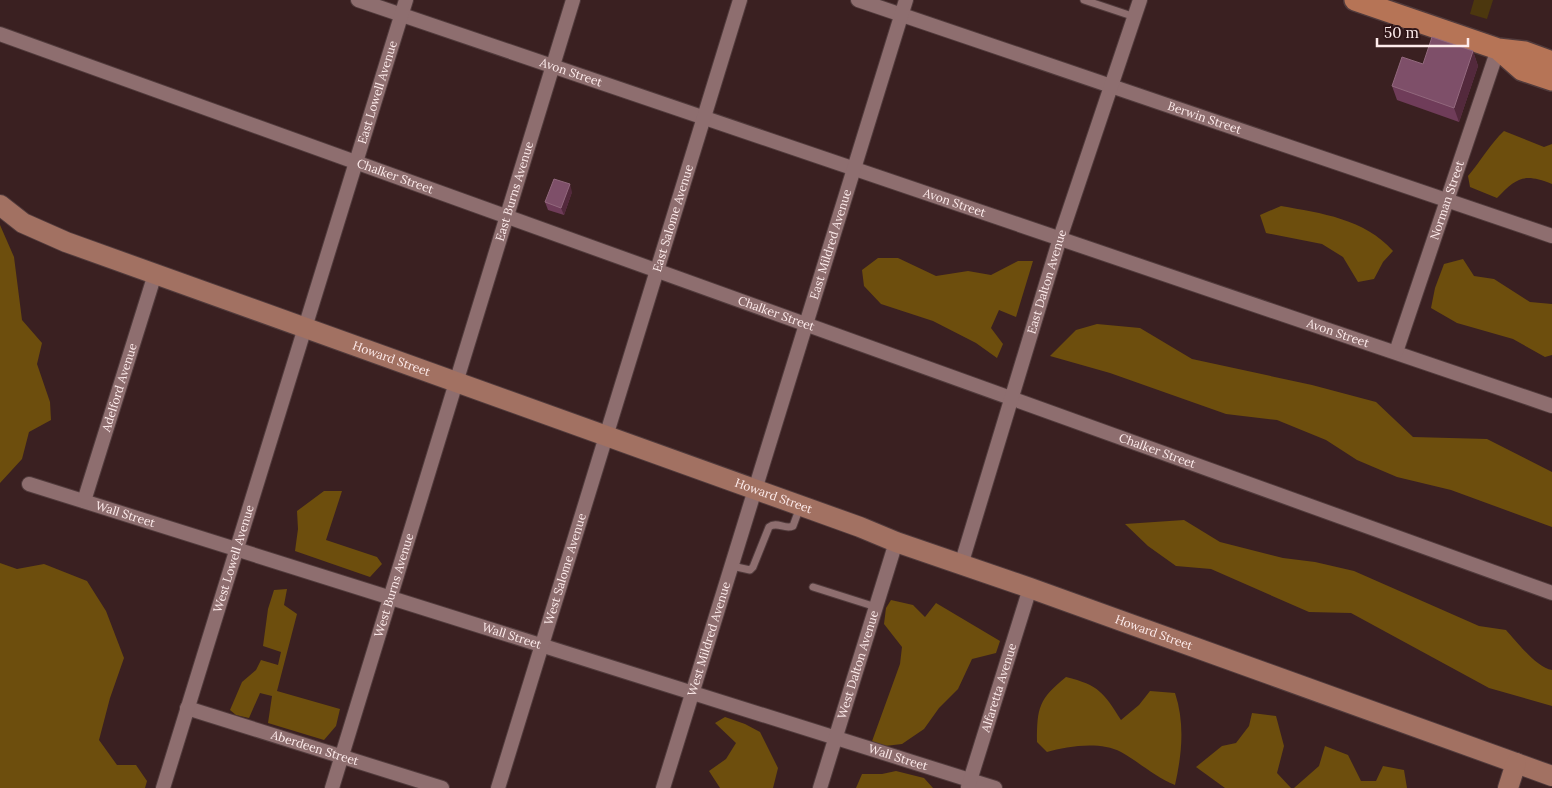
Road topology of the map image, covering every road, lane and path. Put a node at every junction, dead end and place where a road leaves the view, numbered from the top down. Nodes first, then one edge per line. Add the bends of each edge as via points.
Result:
1 (358, 0) edge
2 (406, 0) edge
3 (573, 0) edge
4 (740, 0) edge
5 (858, 0) edge
6 (906, 0) edge
7 (1084, 0) edge
8 (1140, 0) edge
9 (1355, 0) edge
10 (401, 15) junction
11 (902, 15) junction
12 (1135, 17) junction
13 (0, 34) edge
14 (1498, 49) junction
15 (1552, 62) edge
16 (552, 66) junction
17 (1552, 80) edge
18 (1111, 86) junction
19 (704, 118) junction
20 (355, 163) junction
21 (854, 168) junction
22 (1447, 200) junction
23 (0, 205) edge
24 (507, 218) junction
25 (1552, 236) edge
26 (1060, 238) junction
27 (657, 270) junction
28 (155, 274) junction
29 (806, 324) junction
30 (304, 329) junction
31 (1396, 352) junction
32 (456, 382) junction
33 (1010, 400) junction
34 (1552, 406) edge
35 (607, 436) junction
36 (29, 484) dead end
37 (756, 490) junction
38 (84, 501) junction
39 (801, 506) junction
40 (896, 542) junction
41 (238, 549) junction
42 (732, 566) junction
43 (960, 566) junction
44 (813, 587) dead end
45 (1030, 588) junction
46 (1552, 593) edge
47 (390, 598) junction
48 (876, 607) junction
49 (542, 646) junction
50 (692, 694) junction
51 (187, 708) junction
52 (836, 739) junction
53 (341, 756) junction
54 (1516, 763) junction
55 (1552, 776) edge
56 (969, 784) edge
57 (163, 788) edge
58 (332, 788) edge
59 (442, 788) edge
60 (498, 788) edge
61 (663, 788) edge
62 (820, 788) edge
63 (995, 788) edge
64 (1508, 788) edge

1 - 10 street, Avon Street
2 - 10 street, East Lowell Avenue
3 - 16 street, East Burns Avenue
4 - 19 street, East Salome Avenue
5 - 11 street, Berwin Street
6 - 11 street, East Mildred Avenue
7 - 12 lane
8 - 12 street, East Dalton Avenue
9 - 14 main road
10 - 16 street, Avon Street
10 - 20 street, East Lowell Avenue
11 - 18 street, Berwin Street
11 - 21 street, East Mildred Avenue
12 - 18 street, East Dalton Avenue
13 - 20 street, Chalker Street
14 - 15 main road via 1525,52
14 - 17 main road via 1522,70
14 - 22 street, Norman Street
16 - 19 street, Avon Street
16 - 24 street, East Burns Avenue
18 - 22 street, Berwin Street
18 - 26 street, East Dalton Avenue
19 - 21 street, Avon Street
19 - 27 street, East Salome Avenue
20 - 24 street, Chalker Street
20 - 30 street, East Lowell Avenue
21 - 26 street, Avon Street
21 - 29 street, East Mildred Avenue
22 - 25 street, Berwin Street
22 - 31 street, Norman Street
23 - 28 main road, Howard Street via 32,228
24 - 27 street, Chalker Street
24 - 32 street, East Burns Avenue
26 - 31 street, Avon Street
26 - 33 street, East Dalton Avenue
27 - 29 street, Chalker Street
27 - 35 street, East Salome Avenue
28 - 30 main road, Howard Street
28 - 38 street, Adelford Avenue
29 - 33 street, Chalker Street
29 - 37 street, East Mildred Avenue
30 - 32 main road, Howard Street
30 - 41 street, West Lowell Avenue
31 - 34 street, Avon Street
32 - 35 main road, Howard Street
32 - 47 street, West Burns Avenue
33 - 43 street, East Dalton Avenue
33 - 46 street, Chalker Street
35 - 37 main road, Howard Street
35 - 49 street, West Salome Avenue
36 - 38 street, Wall Street
37 - 39 main road, Howard Street
37 - 42 street, West Mildred Avenue
38 - 41 street, Wall Street
39 - 40 main road, Howard Street
39 - 42 lane via 793,526 774,524 769,527 750,570
40 - 43 main road, Howard Street
40 - 48 street, West Dalton Avenue
41 - 47 street, Wall Street
41 - 51 street, West Lowell Avenue
42 - 50 street, West Mildred Avenue
43 - 45 main road, Howard Street
44 - 48 lane
45 - 54 main road, Howard Street
45 - 56 street, Alfaretta Avenue
47 - 49 street, Wall Street
47 - 53 street, West Burns Avenue
48 - 52 street, West Dalton Avenue
49 - 50 street, Wall Street
49 - 60 street, West Salome Avenue
50 - 52 street, Wall Street
50 - 61 street, West Mildred Avenue
51 - 53 street, Aberdeen Street
51 - 57 street, West Lowell Avenue
52 - 56 street, Wall Street
52 - 62 street, West Dalton Avenue
53 - 58 street, West Burns Avenue
53 - 59 street, Aberdeen Street
54 - 55 main road, Howard Street
54 - 64 main road
56 - 63 street, Wall Street

